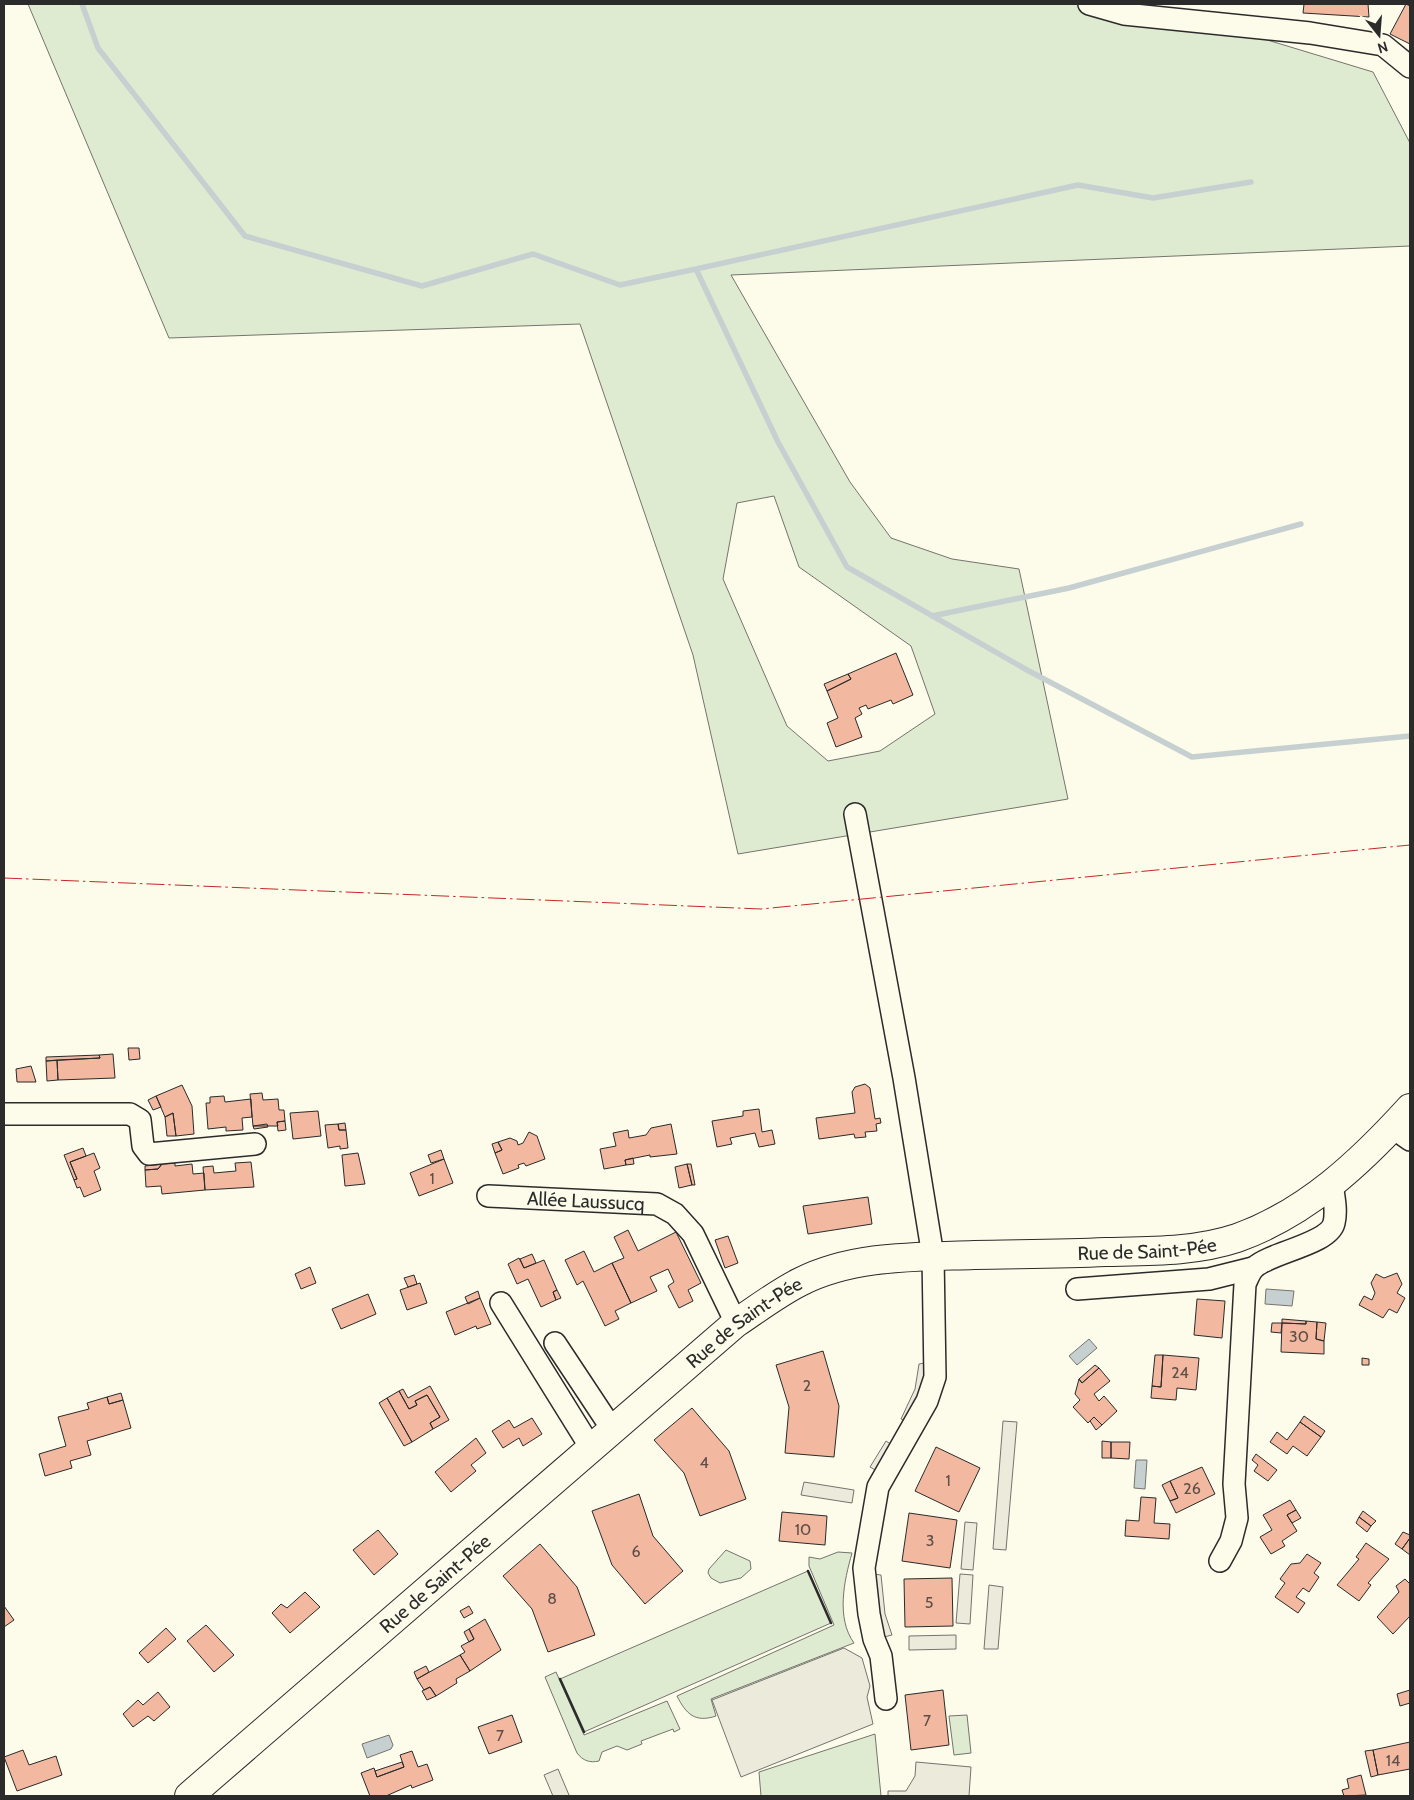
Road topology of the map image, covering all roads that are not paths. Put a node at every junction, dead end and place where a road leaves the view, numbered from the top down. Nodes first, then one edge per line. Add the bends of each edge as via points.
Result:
1 (1089, 4) edge
2 (1410, 67) edge
3 (855, 814) dead end
4 (4, 1114) edge
5 (1404, 1125) edge
6 (255, 1144) dead end
7 (1332, 1184) junction
8 (488, 1196) dead end
9 (933, 1256) junction
10 (1253, 1268) junction
11 (1077, 1289) dead end
12 (501, 1303) dead end
13 (736, 1323) junction
14 (555, 1343) dead end
15 (612, 1429) junction
16 (591, 1448) junction
17 (1220, 1561) dead end
18 (886, 1699) dead end
19 (190, 1796) edge

1 - 2 street via 1124,14 1310,33 1383,45
3 - 9 street
4 - 6 street via 130,1114 140,1120 143,1146 149,1154
5 - 7 main road, Rue de Saint-Pée
7 - 9 main road, Rue de Saint-Pée via 1307,1203 1265,1226 1206,1246 1158,1251
7 - 10 street via 1334,1225 1324,1237 1268,1258
8 - 13 street, Allée Laussucq via 657,1204 675,1214 693,1234
9 - 13 main road, Rue de Saint-Pée via 896,1257 840,1267 800,1282
9 - 18 street via 935,1377 927,1401 878,1487 864,1568 869,1614 881,1656
10 - 11 street via 1209,1278
10 - 17 street via 1245,1284 1234,1484 1237,1518 1231,1542
12 - 16 street
13 - 15 main road, Rue de Saint-Pée
14 - 15 street
15 - 16 main road, Rue de Saint-Pée
16 - 19 main road, Rue de Saint-Pée

